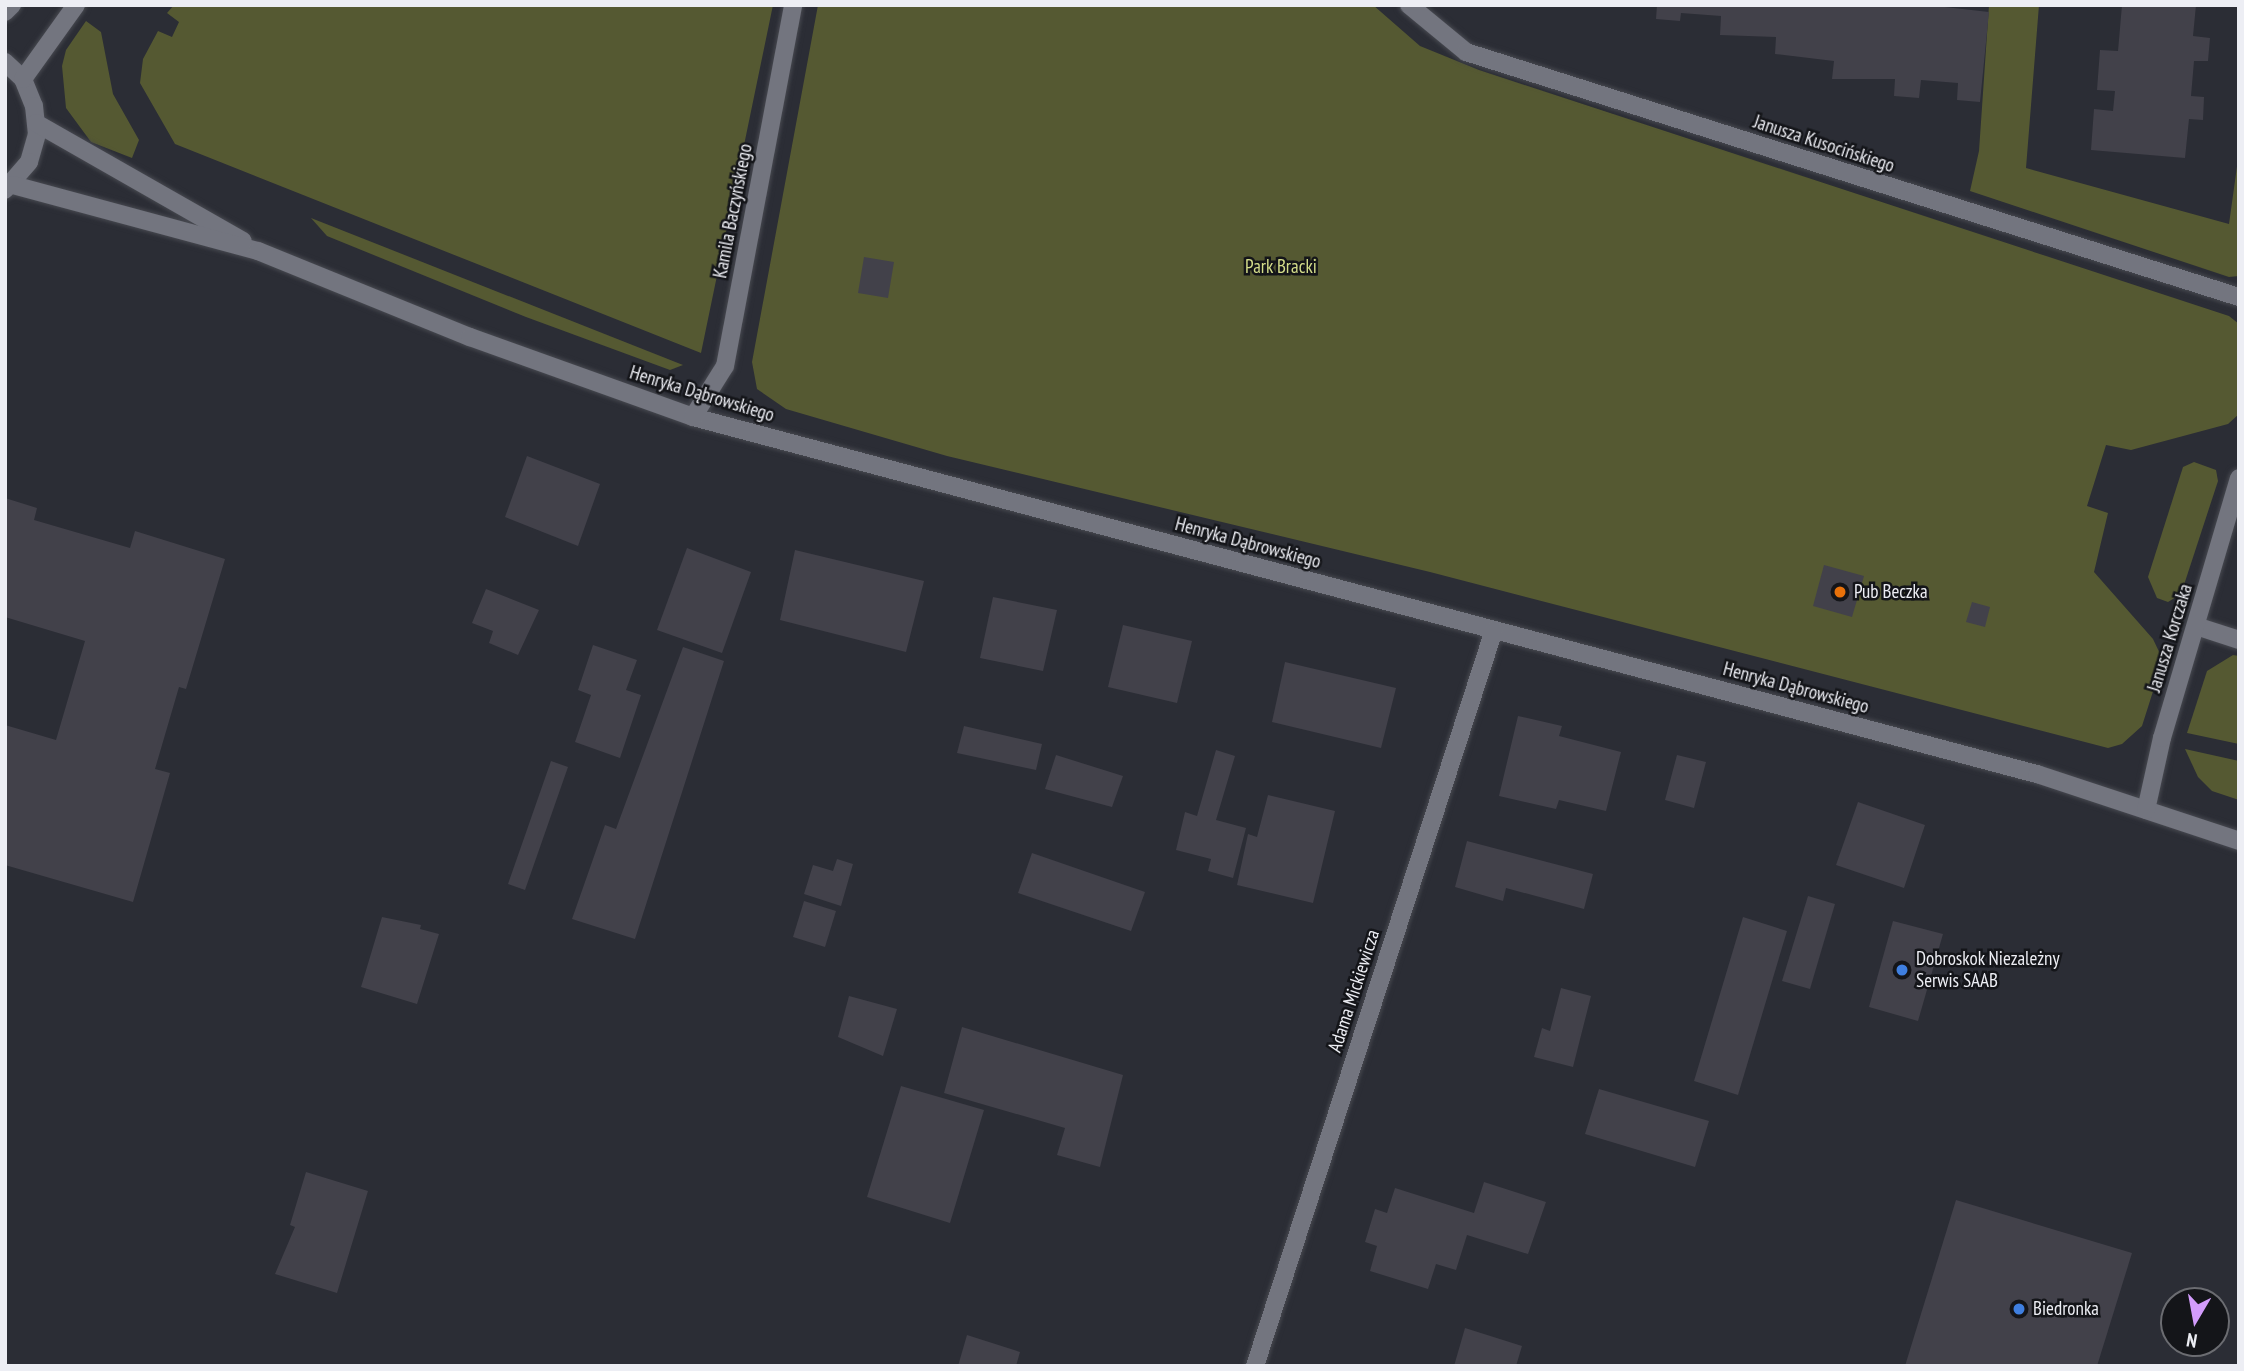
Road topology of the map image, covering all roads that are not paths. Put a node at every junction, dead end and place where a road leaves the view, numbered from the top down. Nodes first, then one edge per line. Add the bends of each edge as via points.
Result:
1 (12, 5) edge
2 (76, 5) edge
3 (793, 5) edge
4 (1409, 5) edge
5 (5, 12) edge
6 (5, 62) edge
7 (23, 79) junction
8 (36, 123) junction
9 (9, 188) edge
10 (258, 251) junction
11 (2239, 297) edge
12 (693, 417) junction
13 (2239, 478) edge
14 (2196, 626) junction
15 (1494, 630) junction
16 (2239, 640) edge
17 (2146, 810) junction
18 (2239, 841) edge
19 (1255, 1366) edge

1 - 5 street
2 - 7 street
3 - 12 street, Kamila Baczyńskiego via 724,366
4 - 11 street, Janusza Kusocińskiego via 1466,52
6 - 7 street
7 - 8 street
8 - 9 street via 29,162
8 - 10 street via 144,181
9 - 10 street
10 - 12 street, Henryka Dąbrowskiego via 470,337
12 - 15 street, Henryka Dąbrowskiego
13 - 14 street, Janusza Korczaka
14 - 16 street
14 - 17 street, Janusza Korczaka via 2162,737
15 - 17 street, Henryka Dąbrowskiego via 2037,774
15 - 19 street, Adama Mickiewicza
17 - 18 street, Henryka Dąbrowskiego

